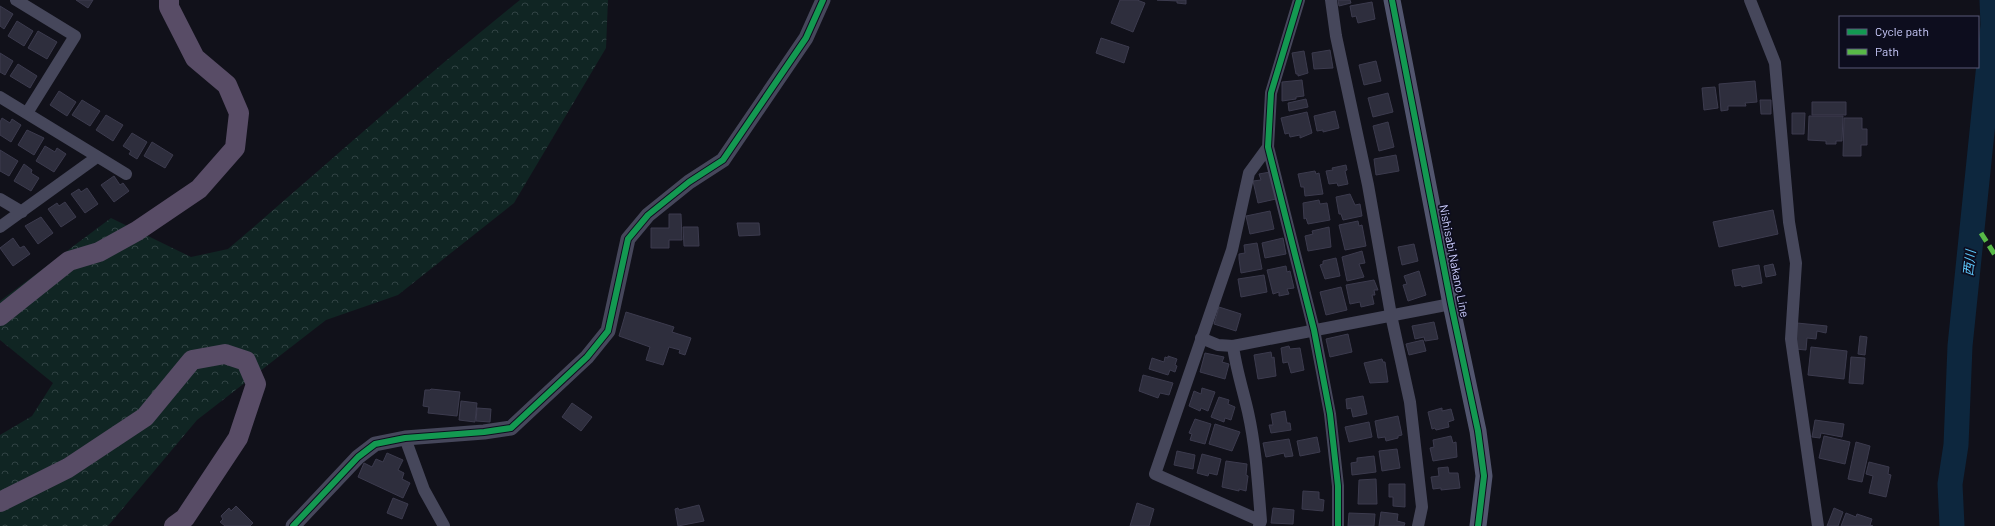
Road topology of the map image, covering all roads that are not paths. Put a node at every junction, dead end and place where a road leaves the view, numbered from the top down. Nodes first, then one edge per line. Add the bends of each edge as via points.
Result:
1 (16, 0) edge
2 (169, 0) edge
3 (823, 0) edge
4 (1299, 0) edge
5 (1330, 0) edge
6 (1392, 0) edge
7 (1750, 0) edge
8 (0, 97) edge
9 (26, 113) junction
10 (1268, 147) junction
11 (97, 157) junction
12 (126, 174) dead end
13 (0, 199) edge
14 (22, 212) junction
15 (0, 227) edge
16 (1451, 304) junction
17 (1391, 315) junction
18 (0, 316) edge
19 (1314, 330) junction
20 (1201, 338) junction
21 (1233, 346) junction
22 (405, 438) junction
23 (0, 502) edge
24 (1260, 524) edge
25 (174, 526) edge
26 (293, 526) edge
27 (444, 526) edge
28 (1338, 526) edge
29 (1418, 526) edge
30 (1478, 526) edge
31 (1818, 526) edge

1 - 9 street via 75,36
2 - 18 highway via 169,7 195,58 227,85 239,113 235,148 199,189 137,231 99,252 69,261
3 - 22 street via 806,38 723,160 689,182 648,215 628,239 608,331 587,357 511,428
4 - 10 street via 1271,93
5 - 17 street via 1368,185
6 - 16 main road, Nishisabi Nakano Line
7 - 31 street via 1775,63 1789,222 1796,263 1791,339
8 - 9 street
9 - 11 street
10 - 19 street
10 - 20 street via 1249,173 1232,250
11 - 12 street
11 - 14 street
13 - 14 street
14 - 15 street
16 - 17 street
16 - 30 main road, Nishisabi Nakano Line via 1478,432 1484,476
17 - 19 street
17 - 29 street via 1410,402 1422,507
19 - 21 street
19 - 28 street via 1330,414 1338,486
20 - 21 street via 1218,345
20 - 24 street via 1155,474
21 - 24 street via 1256,458
22 - 26 street via 376,444 358,457
22 - 27 street via 424,490
23 - 25 highway via 68,468 145,418 192,360 225,354 246,361 256,384 238,438 185,518

